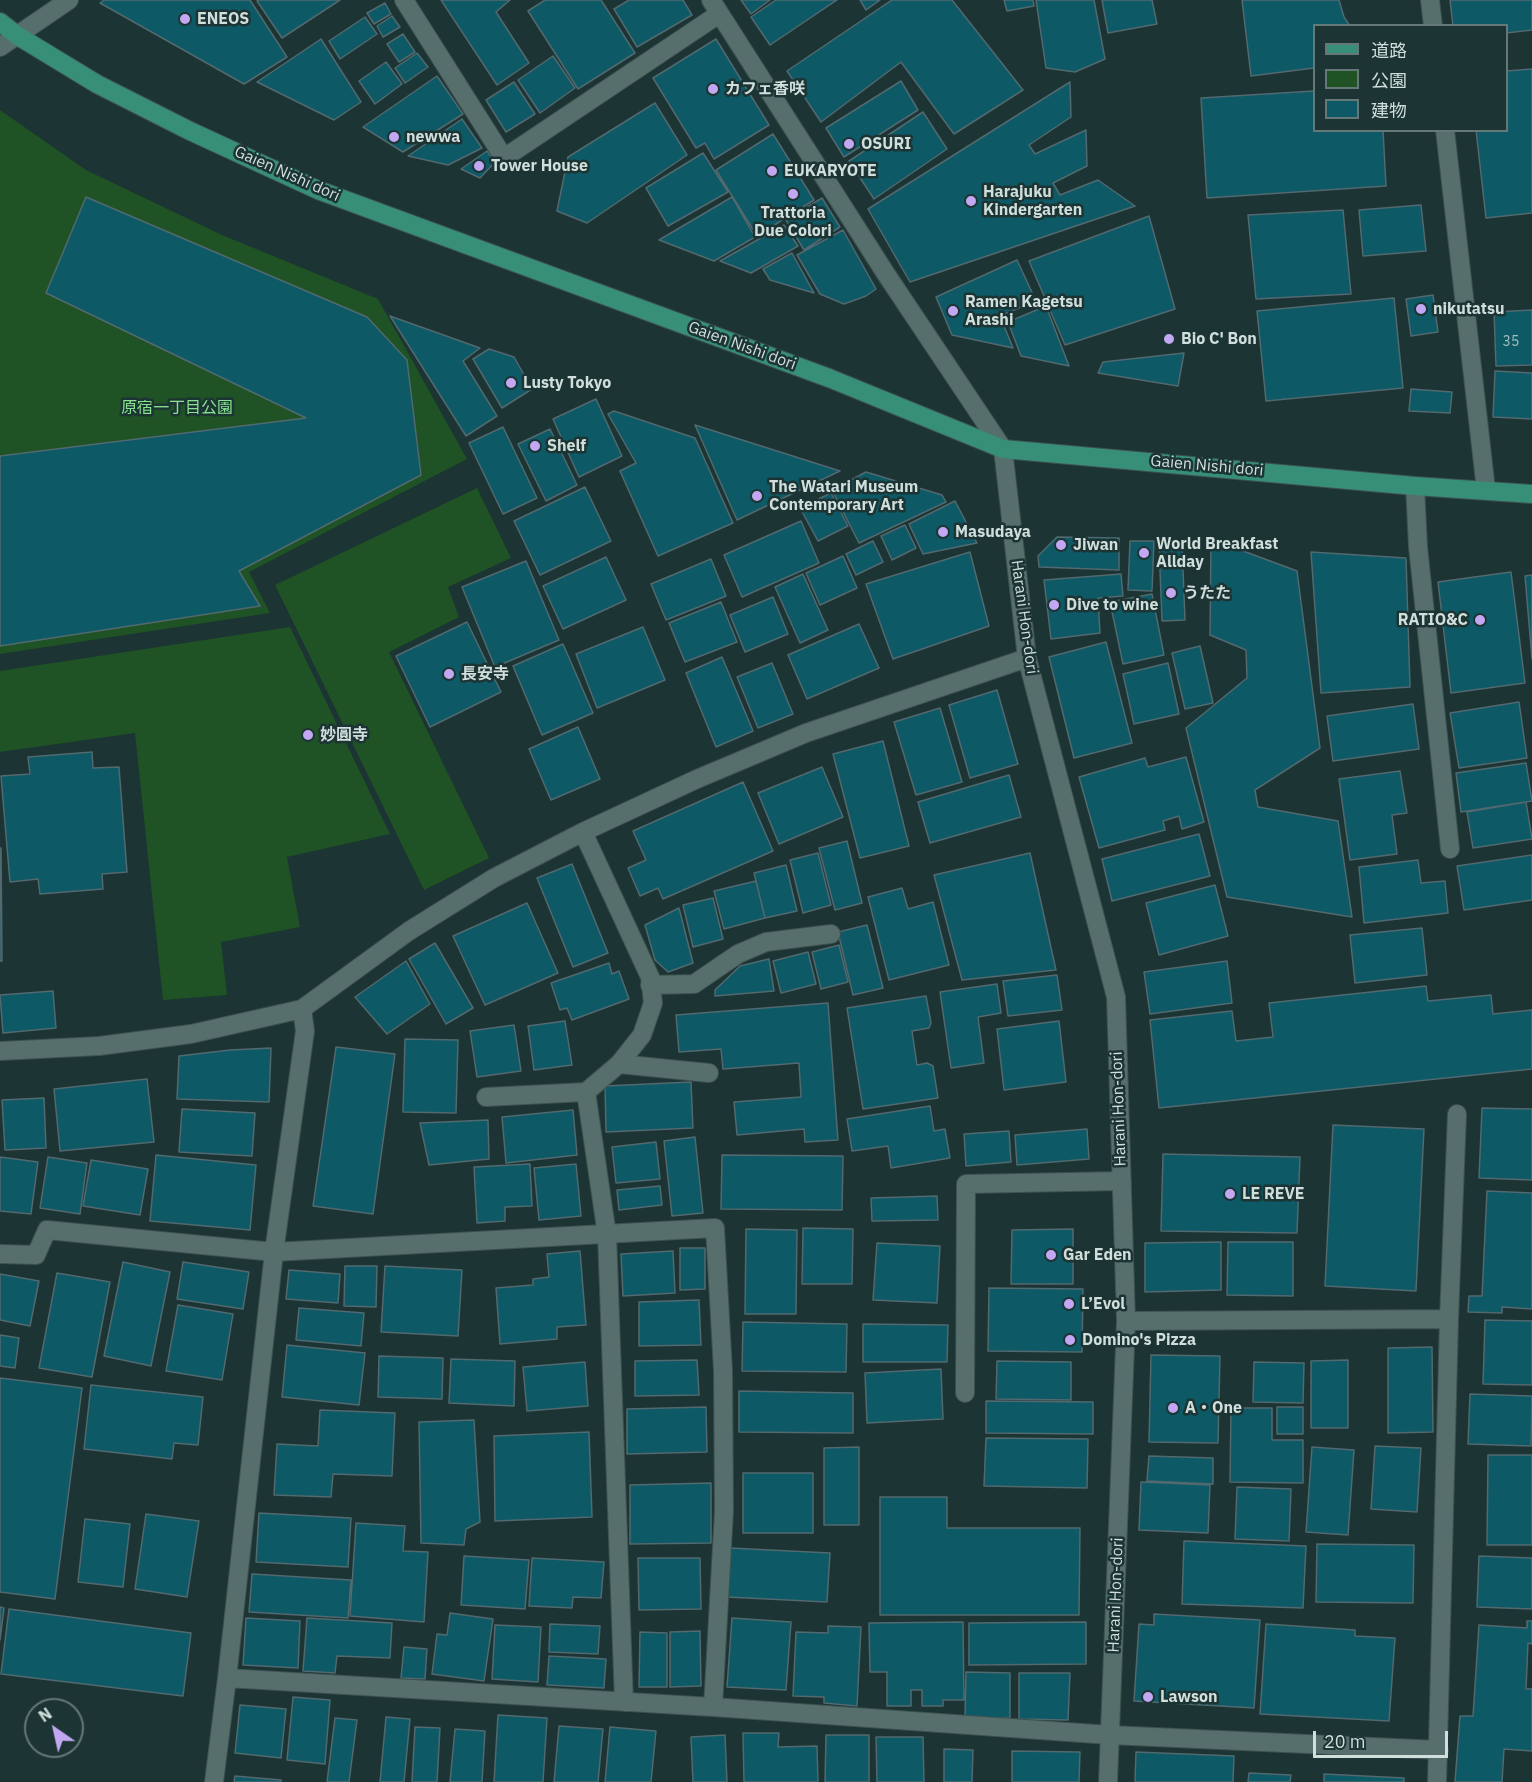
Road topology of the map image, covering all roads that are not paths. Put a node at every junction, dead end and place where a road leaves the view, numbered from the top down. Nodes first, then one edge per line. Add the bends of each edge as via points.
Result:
1 (69, 0) edge
2 (404, 0) edge
3 (1430, 0) edge
4 (715, 7) edge
5 (0, 22) edge
6 (1433, 24) edge
7 (18, 36) junction
8 (0, 47) edge
9 (1445, 132) edge
10 (1003, 448) junction
11 (1415, 486) junction
12 (1486, 490) junction
13 (1532, 494) edge
14 (1027, 658) junction
15 (583, 832) junction
16 (1450, 849) dead end
17 (831, 934) dead end
18 (650, 985) junction
19 (302, 1009) junction
20 (0, 1051) edge
21 (619, 1064) junction
22 (709, 1073) dead end
23 (586, 1092) junction
24 (486, 1097) dead end
25 (1457, 1114) dead end
26 (1122, 1181) junction
27 (607, 1235) junction
28 (274, 1252) junction
29 (0, 1254) edge
30 (1449, 1319) junction
31 (1126, 1321) junction
32 (965, 1393) dead end
33 (227, 1678) junction
34 (624, 1702) junction
35 (713, 1707) junction
36 (1110, 1735) junction
37 (1439, 1750) junction
38 (214, 1782) edge
39 (1108, 1782) edge
40 (1437, 1782) edge

1 - 7 street
2 - 4 street via 504,158
3 - 6 street
4 - 10 street
5 - 7 main road, Gaien Nishi dori
7 - 8 street
7 - 10 main road, Gaien Nishi dori via 97,84 318,190 818,374
9 - 12 street
10 - 11 main road, Gaien Nishi dori
10 - 14 street, Harani Hon-dori
11 - 12 main road, Gaien Nishi dori
11 - 16 street
12 - 13 main road, Gaien Nishi dori
14 - 15 street via 806,733
14 - 26 street, Harani Hon-dori via 1116,997
15 - 18 street via 650,977
15 - 19 street via 494,878 409,931
17 - 18 street via 766,942 738,954 694,984
18 - 21 street via 653,1003 642,1035
19 - 20 street via 179,1035 99,1046
19 - 28 street via 305,1031
21 - 22 street
21 - 23 street
23 - 24 street
23 - 27 street
25 - 30 street
26 - 31 street, Harani Hon-dori
26 - 32 street via 966,1184
27 - 28 street
27 - 34 street
27 - 35 street via 715,1228 723,1371 724,1511
28 - 29 street via 47,1230 36,1255
28 - 33 street
30 - 31 street
30 - 37 street
31 - 36 street, Harani Hon-dori
33 - 34 street
33 - 38 street
34 - 35 street
35 - 36 street
36 - 37 street
36 - 39 street, Harani Hon-dori
37 - 40 street

